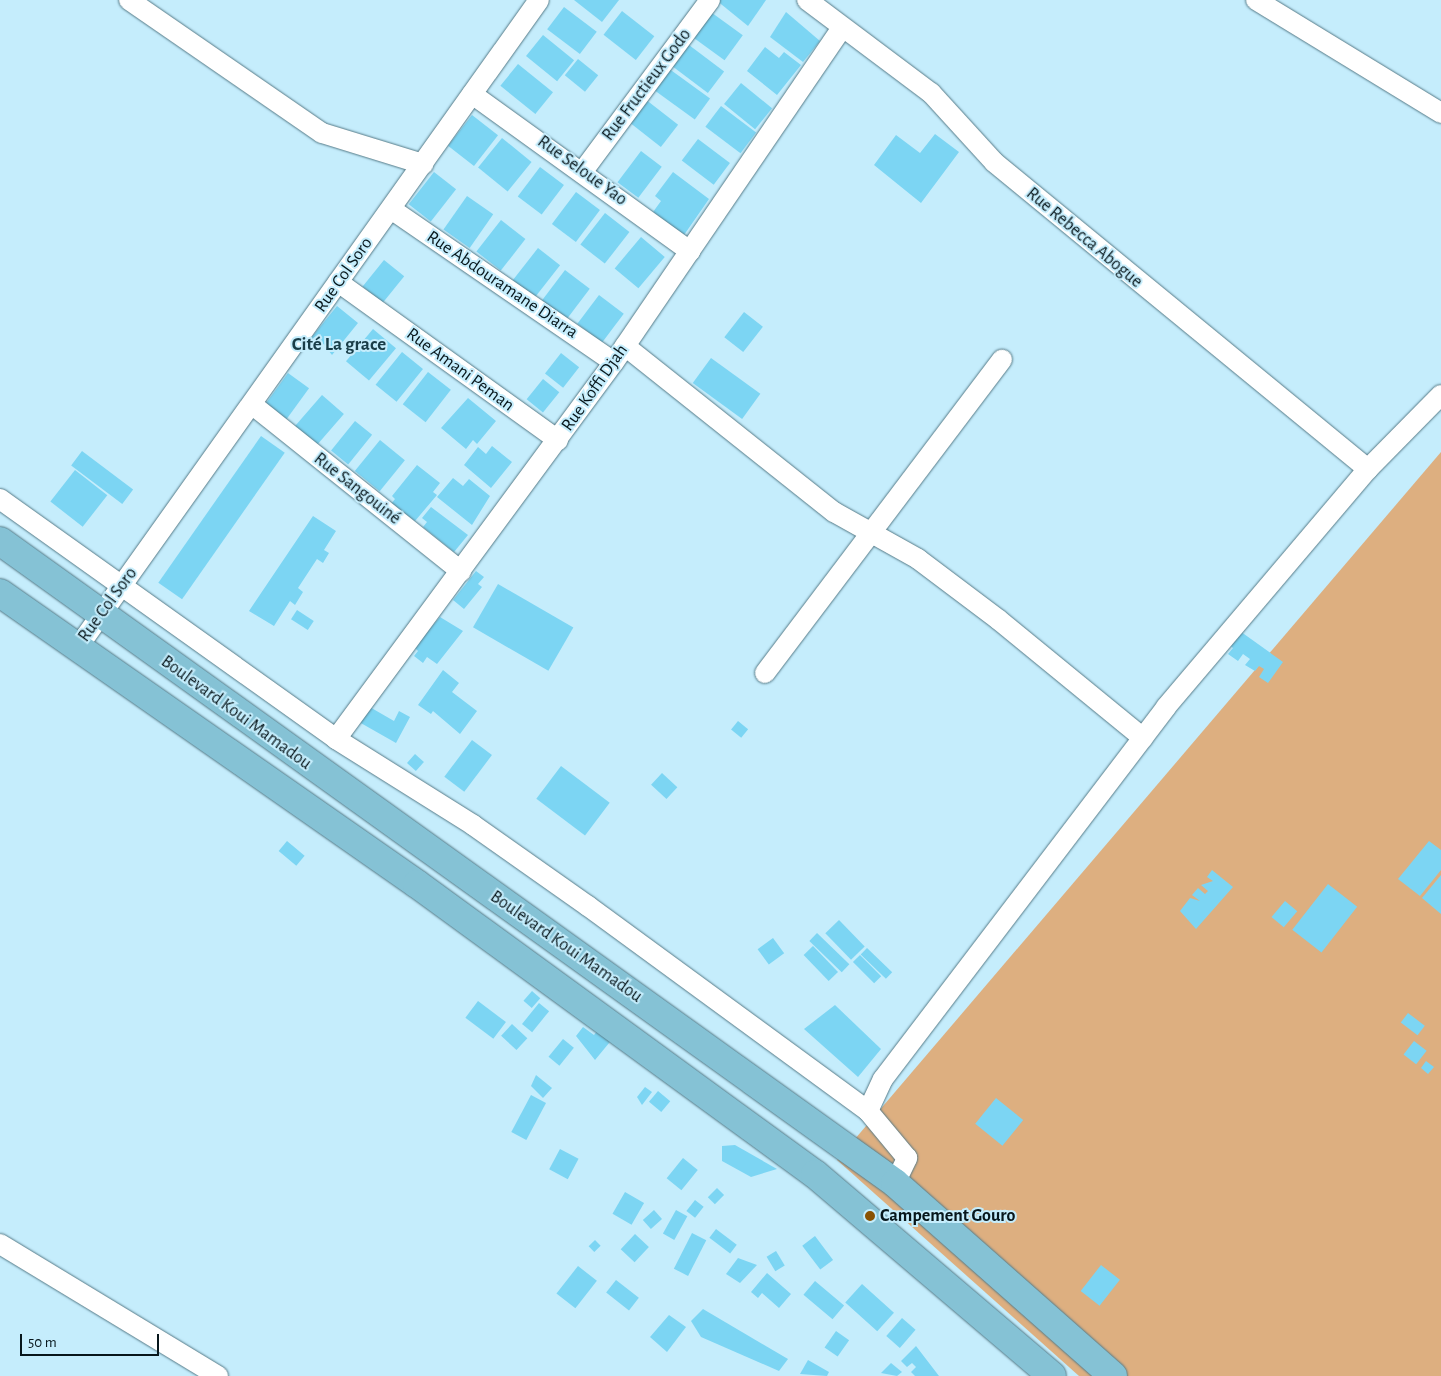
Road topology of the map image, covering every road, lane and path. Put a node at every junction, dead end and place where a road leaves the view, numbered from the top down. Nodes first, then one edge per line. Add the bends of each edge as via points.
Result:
1 (129, 0) edge
2 (539, 0) edge
3 (710, 0) edge
4 (807, 0) edge
5 (1256, 0) edge
6 (842, 28) junction
7 (472, 94) junction
8 (1441, 113) edge
9 (423, 164) junction
10 (583, 171) junction
11 (391, 209) junction
12 (690, 251) junction
13 (338, 282) junction
14 (620, 354) junction
15 (1002, 360) dead end
16 (1441, 395) edge
17 (254, 406) junction
18 (558, 440) junction
19 (1368, 469) junction
20 (0, 499) edge
21 (869, 532) junction
22 (0, 541) edge
23 (461, 571) junction
24 (123, 585) junction
25 (0, 593) edge
26 (101, 614) junction
27 (78, 647) junction
28 (765, 673) dead end
29 (1143, 738) junction
30 (336, 739) junction
31 (868, 1111) junction
32 (895, 1183) junction
33 (0, 1244) edge
34 (1045, 1374) edge
35 (218, 1376) edge
36 (1113, 1376) edge

1 - 9 street via 322,133
2 - 7 street, Rue Col Soro
3 - 10 street, Rue Fructieux Godo
4 - 6 street, Rue Rebecca Abogue
5 - 8 street
6 - 12 street, Rue Koffi Djah
6 - 19 street, Rue Rebecca Abogue via 931,93 994,162
7 - 9 street, Rue Col Soro
7 - 10 street, Rue Seloue Yao
9 - 11 street, Rue Col Soro
10 - 12 street, Rue Seloue Yao
11 - 13 street, Rue Col Soro
11 - 14 street, Rue Abdouramane Diarra
12 - 14 street, Rue Koffi Djah
13 - 17 street, Rue Col Soro
13 - 18 street, Rue Amani Peman
14 - 18 street, Rue Koffi Djah
14 - 21 street, Rue Abdouramane Diarra via 834,512
15 - 21 street
16 - 19 street
17 - 23 street, Rue Sangouiné
17 - 24 street, Rue Col Soro
18 - 23 street, Rue Koffi Djah
19 - 29 street
20 - 24 street
21 - 28 street
21 - 29 street, Rue Abdouramane Diarra via 918,559
22 - 26 main road, Boulevard Koui Mamadou
23 - 30 street, Rue Koffi Djah
24 - 26 street, Rue Col Soro
24 - 30 street
25 - 27 main road, Boulevard Koui Mamadou
26 - 27 street, Rue Col Soro
26 - 32 main road, Boulevard Koui Mamadou
27 - 34 main road, Boulevard Koui Mamadou via 417,884 815,1174
29 - 31 street via 945,994 883,1080
30 - 31 street via 473,825
31 - 32 street via 907,1158
32 - 36 main road, Boulevard Koui Mamadou
33 - 35 street

